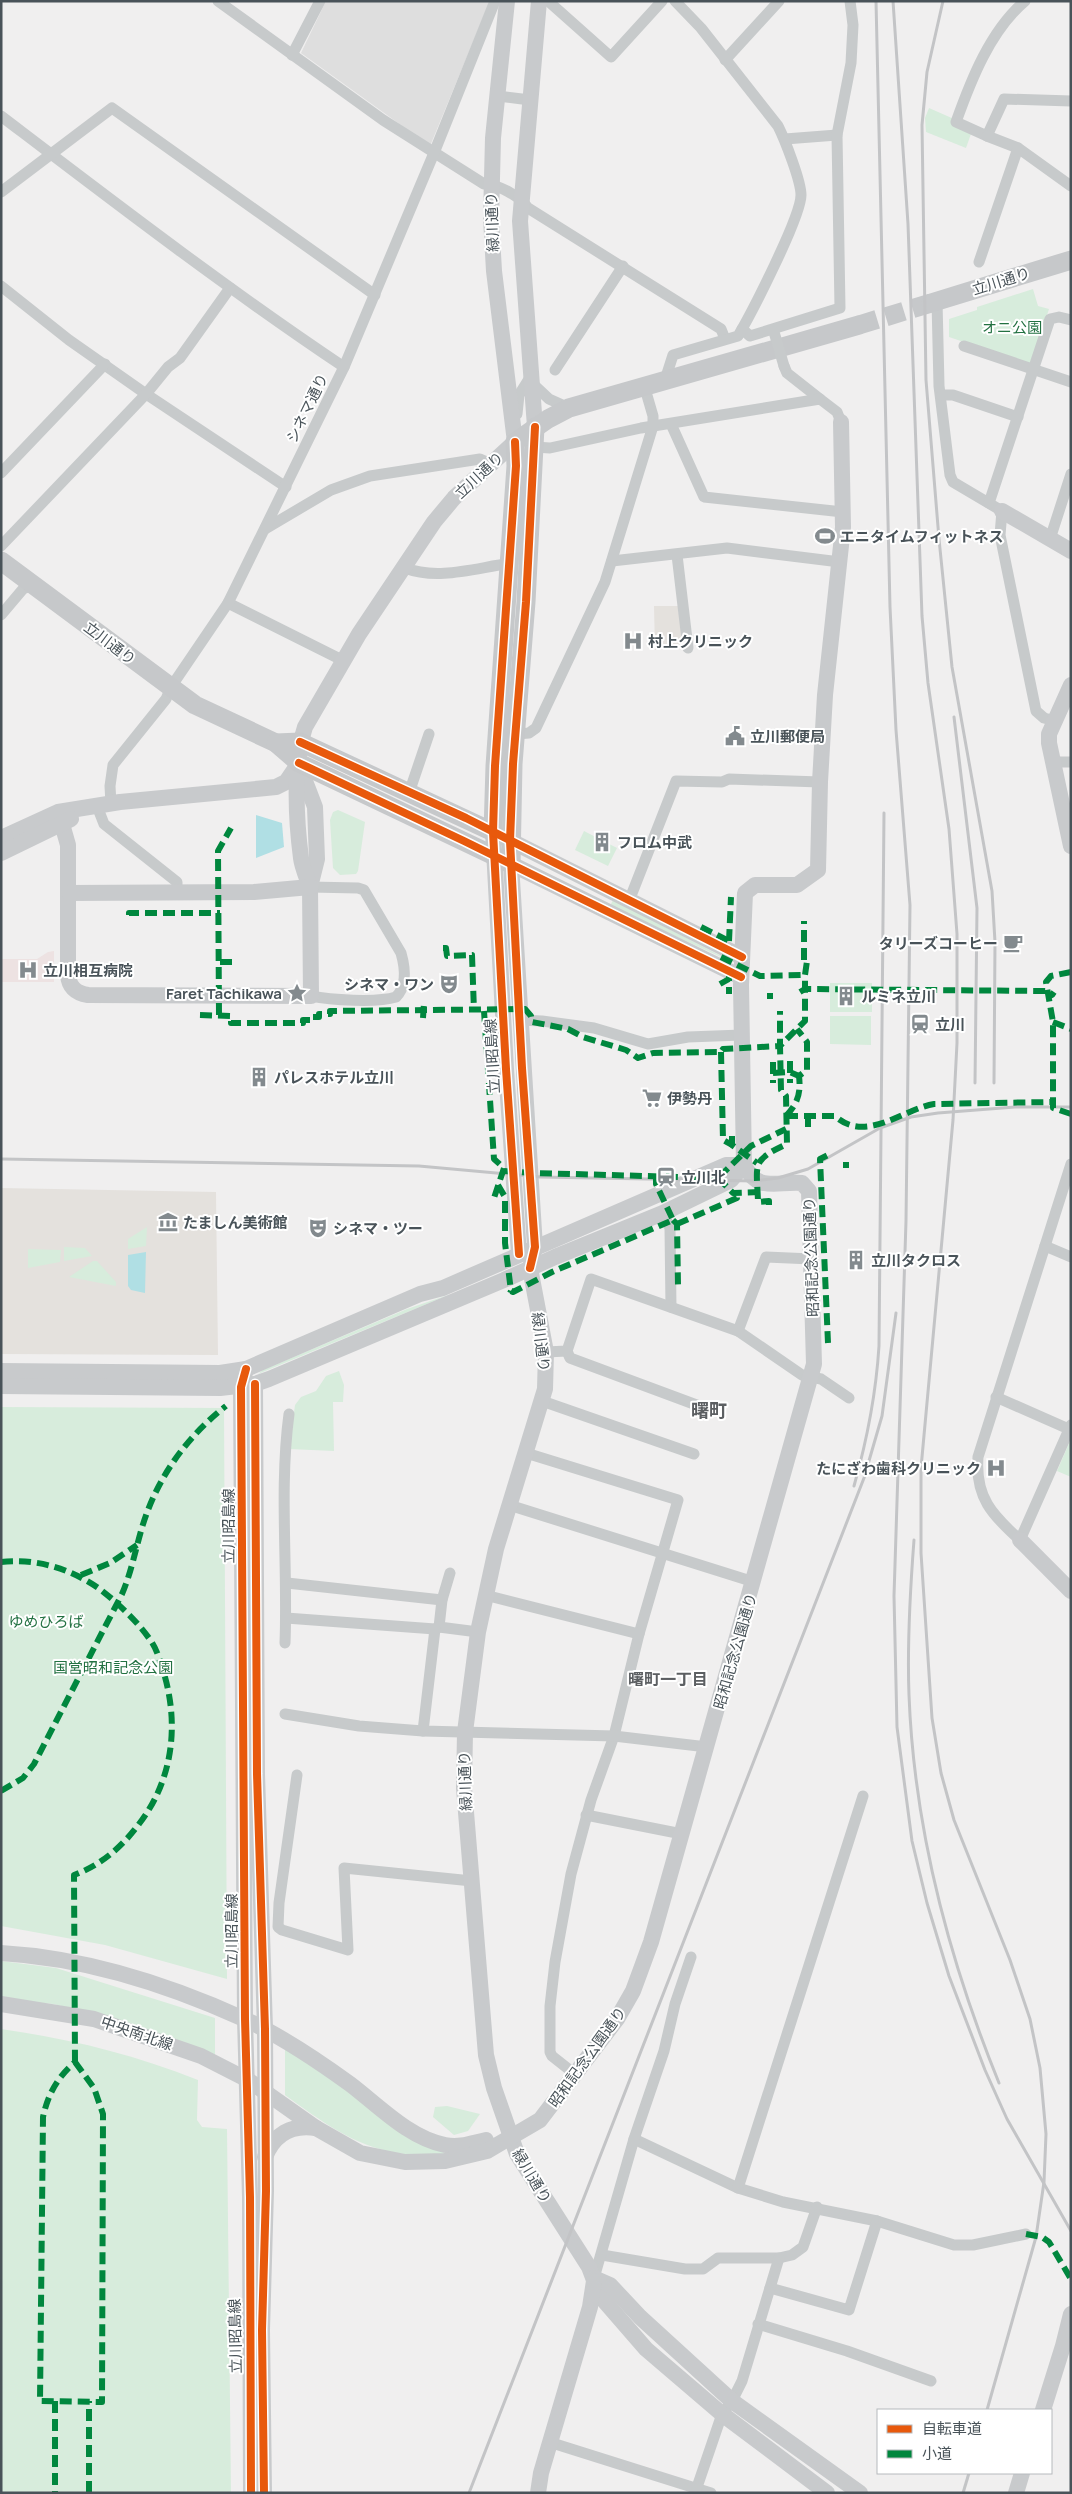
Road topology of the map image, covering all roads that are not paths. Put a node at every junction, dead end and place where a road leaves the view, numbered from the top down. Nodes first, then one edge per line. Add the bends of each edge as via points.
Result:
1 (218, 1) edge
2 (320, 1) edge
3 (495, 1) edge
4 (507, 1) edge
5 (539, 1) edge
6 (548, 1) edge
7 (662, 1) edge
8 (675, 1) edge
9 (780, 1) edge
10 (850, 1) edge
11 (1025, 1) edge
12 (292, 55) junction
13 (725, 60) junction
14 (498, 96) junction
15 (530, 100) junction
16 (1071, 102) edge
17 (1, 116) edge
18 (837, 134) junction
19 (987, 136) junction
20 (785, 140) junction
21 (1018, 148) junction
22 (51, 154) junction
23 (434, 154) junction
24 (491, 185) junction
25 (1071, 186) edge
26 (1, 192) edge
27 (520, 199) junction
28 (1071, 260) edge
29 (979, 262) dead end
30 (623, 266) junction
31 (1, 286) edge
32 (230, 288) junction
33 (375, 295) junction
34 (934, 302) joint
35 (1071, 320) edge
36 (859, 325) tunnel mouth
37 (742, 329) junction
38 (773, 330) junction
39 (725, 339) junction
40 (964, 346) dead end
41 (105, 364) junction
42 (344, 367) junction
43 (1034, 369) junction
44 (555, 370) dead end
45 (533, 380) junction
46 (665, 380) junction
47 (1071, 382) edge
48 (644, 385) junction
49 (146, 394) junction
50 (942, 395) junction
51 (820, 399) junction
52 (569, 408) junction
53 (1018, 417) junction
54 (841, 422) joint
55 (671, 424) junction
56 (653, 426) junction
57 (534, 427) junction
58 (515, 442) junction
59 (535, 447) junction
60 (489, 463) junction
61 (1, 473) edge
62 (1071, 474) edge
63 (286, 487) junction
64 (995, 507) junction
65 (843, 512) junction
66 (264, 528) junction
67 (1050, 539) junction
68 (1, 546) edge
69 (1071, 552) edge
70 (677, 555) junction
71 (1, 561) edge
72 (612, 561) junction
73 (840, 562) junction
74 (519, 564) junction
75 (404, 568) junction
76 (33, 584) junction
77 (228, 603) junction
78 (1, 615) edge
79 (688, 648) dead end
80 (342, 660) junction
81 (1071, 685) edge
82 (171, 687) junction
83 (1054, 721) junction
84 (429, 734) dead end
85 (517, 734) junction
86 (300, 742) junction
87 (276, 743) junction
88 (1053, 762) junction
89 (1071, 762) edge
90 (299, 764) junction
91 (820, 782) junction
92 (409, 792) junction
93 (98, 806) junction
94 (60, 818) junction
95 (29, 832) junction
96 (493, 832) junction
97 (1, 838) edge
98 (510, 840) junction
99 (1071, 846) edge
100 (1, 853) edge
101 (493, 855) junction
102 (511, 864) junction
103 (310, 887) junction
104 (177, 892) junction
105 (69, 893) junction
106 (629, 901) junction
107 (742, 956) junction
108 (741, 977) junction
109 (311, 996) junction
110 (520, 1020) junction
111 (742, 1036) junction
112 (1071, 1164) edge
113 (744, 1165) junction
114 (663, 1213) junction
115 (1045, 1246) junction
116 (535, 1247) junction
117 (520, 1254) junction
118 (1071, 1257) edge
119 (812, 1259) junction
120 (530, 1268) junction
121 (671, 1307) junction
122 (738, 1330) junction
123 (567, 1351) junction
124 (546, 1352) junction
125 (246, 1369) junction
126 (1, 1371) edge
127 (811, 1376) junction
128 (248, 1385) junction
129 (1, 1386) edge
130 (996, 1397) junction
131 (849, 1398) dead end
132 (542, 1401) junction
133 (710, 1410) dead end
134 (289, 1414) dead end
135 (1070, 1428) edge
136 (526, 1453) junction
137 (694, 1454) dead end
138 (508, 1505) junction
139 (1020, 1540) junction
140 (663, 1553) junction
141 (450, 1573) dead end
142 (754, 1582) junction
143 (286, 1583) junction
144 (1071, 1591) edge
145 (485, 1595) junction
146 (442, 1600) junction
147 (286, 1618) junction
148 (437, 1628) junction
149 (478, 1632) junction
150 (639, 1634) junction
151 (285, 1643) dead end
152 (285, 1714) dead end
153 (423, 1731) junction
154 (465, 1732) junction
155 (614, 1736) junction
156 (707, 1747) junction
157 (297, 1775) dead end
158 (863, 1796) dead end
159 (586, 1815) junction
160 (682, 1834) junction
161 (472, 1882) junction
162 (1, 1953) edge
163 (691, 1958) dead end
164 (1, 2004) edge
165 (244, 2019) junction
166 (265, 2029) junction
167 (576, 2075) junction
168 (248, 2080) junction
169 (264, 2090) junction
170 (316, 2128) junction
171 (510, 2137) junction
172 (634, 2138) junction
173 (265, 2158) junction
174 (738, 2188) junction
175 (817, 2208) junction
176 (877, 2221) junction
177 (1026, 2234) dead end
178 (602, 2255) junction
179 (779, 2258) junction
180 (594, 2278) junction
181 (770, 2288) junction
182 (1071, 2314) edge
183 (758, 2324) junction
184 (931, 2381) dead end
185 (732, 2401) junction
186 (1042, 2409) edge
187 (722, 2414) junction
188 (549, 2442) junction
189 (1022, 2474) edge
190 (696, 2491) edge
191 (251, 2493) edge
192 (264, 2493) edge
193 (538, 2493) edge
194 (710, 2493) edge
195 (827, 2493) edge
196 (860, 2493) edge
197 (1016, 2493) edge

1 - 12 street
2 - 12 street
3 - 23 street, シネマ通り
4 - 14 street, 緑川通り
5 - 15 street, 緑川通り
6 - 7 street via 610,57
8 - 13 street
9 - 13 street
10 - 18 street via 853,25 851,63
11 - 19 street via 989,46 956,122
12 - 23 street
13 - 20 street via 778,126
14 - 15 street
14 - 24 street, 緑川通り
15 - 27 street, 緑川通り
16 - 19 street via 1004,99
17 - 22 street
18 - 20 street
18 - 38 street via 840,308
19 - 21 street
20 - 37 street via 801,195 798,212
21 - 25 street
21 - 29 street
22 - 26 street
22 - 32 street
22 - 33 street via 112,108
23 - 24 street
23 - 33 street, シネマ通り
24 - 27 street
24 - 58 street, 緑川通り via 494,271
27 - 30 street via 528,208
27 - 45 street, 緑川通り
28 - 34 main road, 立川通り
30 - 39 street via 721,329
30 - 44 street
31 - 41 street
32 - 42 street
32 - 49 street via 180,358 168,367
33 - 42 street, シネマ通り
34 - 50 street
35 - 43 street via 1059,316 1050,318
36 - 46 main road, 立川通り
37 - 38 street via 750,336
37 - 39 street via 738,336
38 - 51 street, bridge via 787,373
39 - 46 street via 673,355
40 - 43 street
41 - 49 street
41 - 61 street
42 - 63 street, シネマ通り
43 - 47 street
43 - 53 street
45 - 52 street via 549,399
45 - 57 street, 緑川通り
45 - 58 street via 519,394
46 - 48 main road, 立川通り
48 - 52 main road, 立川通り
48 - 56 street
49 - 63 street
49 - 68 street
50 - 53 street via 953,395
50 - 64 street via 950,476 953,482
51 - 54 street via 837,412
51 - 55 street
52 - 57 main road, 立川通り
53 - 64 street
54 - 65 street
55 - 56 street
55 - 65 street via 704,497
56 - 59 street via 550,448
56 - 72 street
57 - 58 main road, 立川通り
57 - 59 main road
58 - 60 street, 立川通り
58 - 74 main road
59 - 74 main road
60 - 66 street via 480,459 370,476 331,490
60 - 75 street, 立川通り via 454,498
62 - 67 street
63 - 66 street, シネマ通り
64 - 67 street
64 - 83 street via 1036,711
65 - 73 street
66 - 77 street, シネマ通り
67 - 69 street
70 - 72 street
70 - 73 street via 727,548
70 - 79 street
71 - 76 main road, 立川通り
72 - 85 street via 536,728 529,733
73 - 91 street via 825,695
74 - 75 street via 421,574
74 - 85 main road
74 - 96 main road via 495,766
75 - 80 street, 立川通り
76 - 78 street via 22,589
76 - 82 main road, 立川通り
77 - 80 street
77 - 82 street, シネマ通り
80 - 86 street, 立川通り
81 - 83 street
82 - 87 main road, 立川通り via 195,704
82 - 93 street, シネマ通り via 160,707 113,765
83 - 88 street via 1049,743
84 - 92 street
85 - 98 main road
86 - 87 main road
86 - 90 street, 立川通り
86 - 92 main road
87 - 90 main road
88 - 89 street
88 - 99 street
90 - 93 street via 286,782 267,789
90 - 101 main road
90 - 103 street, 立川通り via 301,860
91 - 106 street via 676,781
91 - 107 street via 818,870 797,885 748,888 744,898
92 - 96 main road
93 - 94 street
93 - 104 street via 104,824 177,882
94 - 95 street
94 - 105 street via 68,845
95 - 97 street
95 - 100 street
96 - 98 street
96 - 101 street, 立川昭島線
98 - 102 main road
98 - 106 street
101 - 102 main road
101 - 117 street, 立川昭島線
102 - 108 street
102 - 110 street, 立川昭島線
103 - 104 street via 254,892
103 - 109 street, 立川通り
103 - 109 street via 364,890 404,962 403,986 396,997 327,999
104 - 105 street
105 - 109 street via 68,975 70,985 82,994
106 - 107 street
107 - 108 street
108 - 111 street
110 - 111 street via 594,1028 648,1044 688,1037
110 - 116 street, 立川昭島線
111 - 113 street
112 - 115 street
113 - 114 street via 731,1180
113 - 116 street via 726,1165
113 - 119 street, 昭和記念公園通り via 754,1180 762,1184 798,1183 807,1187
114 - 120 street
114 - 121 street via 670,1228
115 - 118 street
115 - 130 street
116 - 117 street
116 - 120 street, 立川昭島線
117 - 120 street
117 - 125 street
119 - 122 street via 766,1257
119 - 127 street, 昭和記念公園通り via 815,1344
120 - 124 street, 緑川通り
120 - 128 street
121 - 122 street
121 - 123 street via 591,1279
122 - 127 street via 802,1375
123 - 124 street
123 - 133 street via 570,1358
124 - 132 street, 緑川通り via 547,1371
125 - 126 street via 220,1373
125 - 128 street
127 - 131 street
127 - 142 street, 昭和記念公園通り
128 - 129 street
128 - 165 street, 立川昭島線
128 - 166 street, 立川昭島線
130 - 135 street
130 - 139 street via 978,1457 978,1476 990,1510
132 - 136 street, 緑川通り
132 - 137 street
134 - 143 street via 284,1451
135 - 139 street
136 - 138 street, 緑川通り
136 - 140 street via 678,1500
138 - 140 street
138 - 145 street, 緑川通り
139 - 144 street
140 - 142 street
140 - 150 street
141 - 146 street
142 - 156 street, 昭和記念公園通り
143 - 146 street
143 - 147 street
145 - 149 street, 緑川通り
145 - 150 street
146 - 148 street
147 - 148 street
147 - 151 street
148 - 149 street
148 - 153 street
149 - 154 street, 緑川通り
150 - 155 street
152 - 153 street via 359,1726
153 - 154 street
154 - 155 street
154 - 161 street, 緑川通り via 464,1788
155 - 156 street
155 - 159 street
156 - 160 street, 昭和記念公園通り
157 - 161 street via 279,1903 278,1927 282,1930 348,1950 344,1868
158 - 174 street
159 - 160 street
159 - 167 street via 558,1937 550,2006 550,2052
160 - 167 street, 昭和記念公園通り via 653,1937 632,1991 617,2019
161 - 171 street, 緑川通り via 486,2055
162 - 165 street via 37,1955 95,1966 154,1983
163 - 172 street
164 - 168 street, 中央南北線 via 94,2019 201,2056
165 - 166 street
165 - 168 street, 立川昭島線
166 - 169 street, 立川昭島線
166 - 171 street via 317,2060 425,2138 462,2146
167 - 171 street, 昭和記念公園通り via 540,2120
168 - 169 street, 中央南北線
168 - 191 street, 立川昭島線
169 - 170 street, 中央南北線
169 - 173 street, 立川昭島線
170 - 171 street, 昭和記念公園通り via 360,2153 404,2162 467,2157 487,2151
170 - 173 street via 299,2127 285,2132 273,2140
171 - 180 street, 緑川通り via 531,2178
172 - 174 street
172 - 178 street
173 - 192 street, 立川昭島線
174 - 175 street via 783,2202
175 - 176 street
175 - 179 street via 803,2247 792,2255
176 - 177 street via 954,2245 973,2245
176 - 181 street via 849,2310
178 - 179 street via 685,2269 702,2269 718,2258
178 - 180 street
179 - 181 street
180 - 185 street, 緑川通り via 610,2285 640,2317
180 - 187 street, 緑川通り via 600,2296 646,2349
180 - 188 street via 590,2307
181 - 183 street
182 - 186 street
183 - 184 street
183 - 185 street via 742,2381
185 - 187 street
185 - 196 street, 緑川通り
187 - 190 street
187 - 195 street, 緑川通り
188 - 190 street
188 - 193 street
189 - 197 street
190 - 194 street

